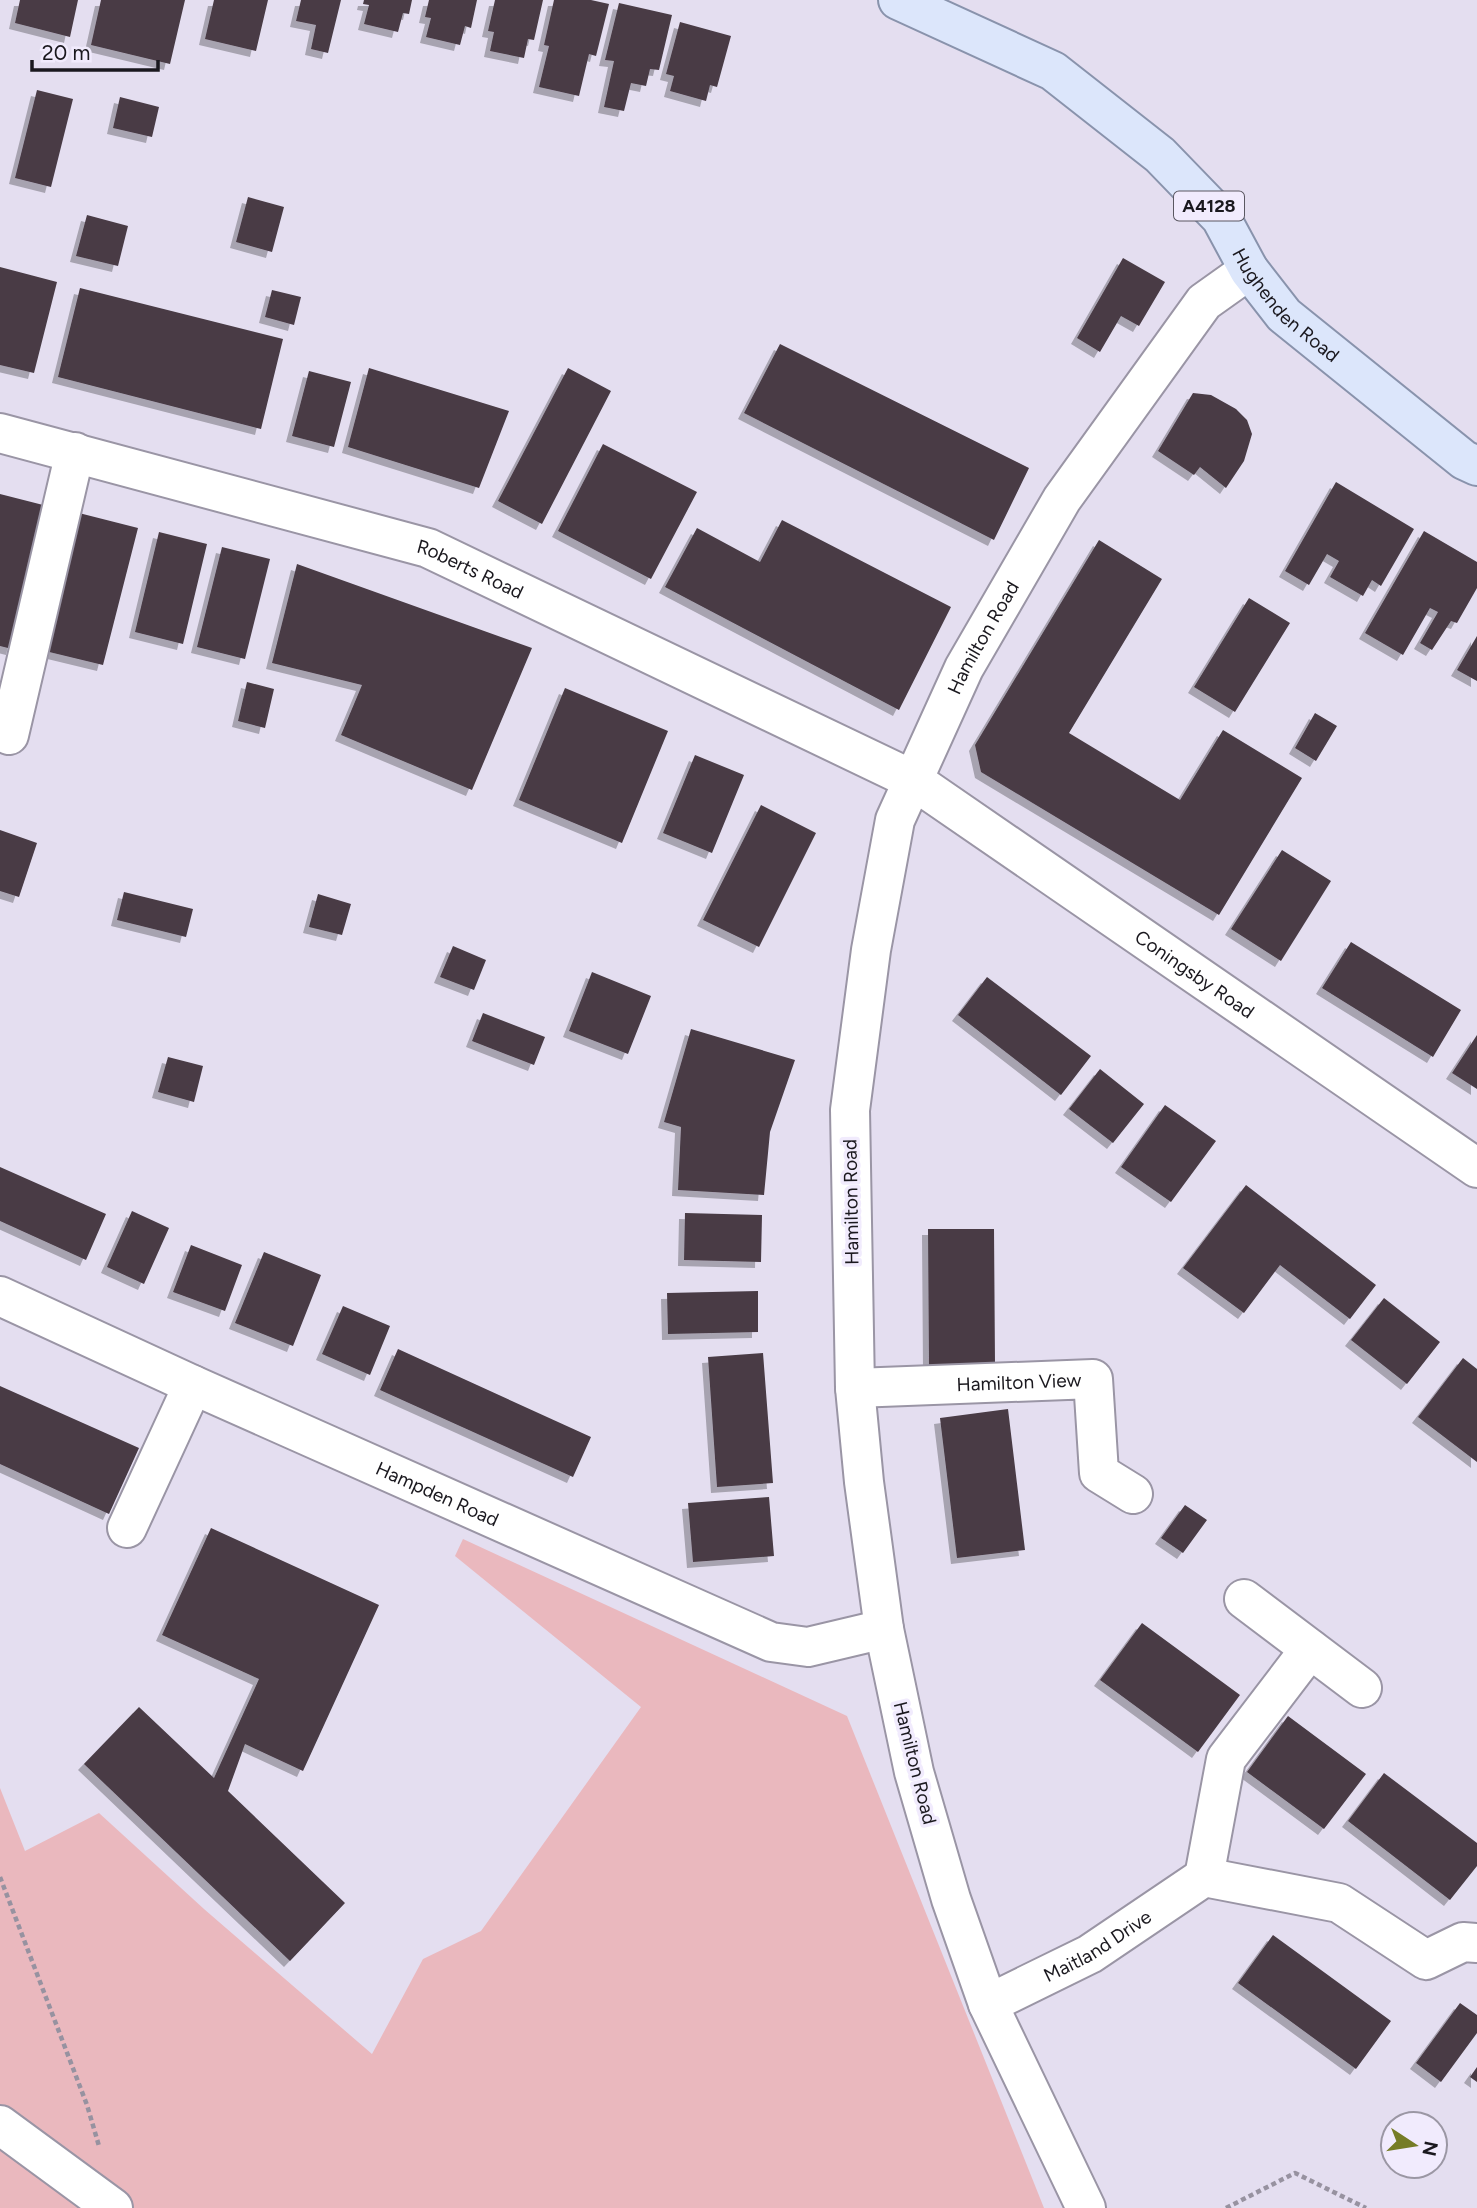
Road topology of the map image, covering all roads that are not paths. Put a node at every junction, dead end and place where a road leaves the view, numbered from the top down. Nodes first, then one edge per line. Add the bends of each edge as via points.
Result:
1 (898, 0) edge
2 (1249, 270) junction
3 (0, 433) edge
4 (75, 452) junction
5 (1477, 466) edge
6 (9, 735) dead end
7 (913, 780) junction
8 (1477, 1168) edge
9 (0, 1296) edge
10 (193, 1385) junction
11 (855, 1388) junction
12 (1133, 1493) dead end
13 (127, 1528) dead end
14 (1244, 1599) dead end
15 (884, 1629) junction
16 (1310, 1649) junction
17 (1362, 1688) dead end
18 (1203, 1877) junction
19 (1477, 1943) edge
20 (988, 2004) junction
21 (0, 2125) edge
22 (103, 2200) edge
23 (1086, 2208) edge

1 - 2 main road, Hughenden Road / A4128 via 1052,71 1160,155 1221,218
2 - 5 main road, Hughenden Road / A4128 via 1284,315
2 - 7 street, Hamilton Road via 1204,302 1062,499 964,668
3 - 4 street, Roberts Road
4 - 6 street
4 - 7 street, Roberts Road via 428,548
7 - 8 street, Coningsby Road
7 - 11 street, Hamilton Road via 895,820 890,846 850,1110
9 - 10 street, Hampden Road
10 - 13 street
10 - 15 street, Hampden Road via 771,1642 808,1647
11 - 12 street, Hamilton View via 1093,1379 1099,1473
11 - 15 street, Hamilton Road
14 - 16 street
15 - 20 street, Hamilton Road via 914,1772
16 - 17 street
16 - 18 street via 1226,1759
18 - 19 street via 1339,1903 1426,1960 1463,1942
18 - 20 street, Maitland Drive via 1090,1954
20 - 23 street, Hamilton Road
21 - 22 street

